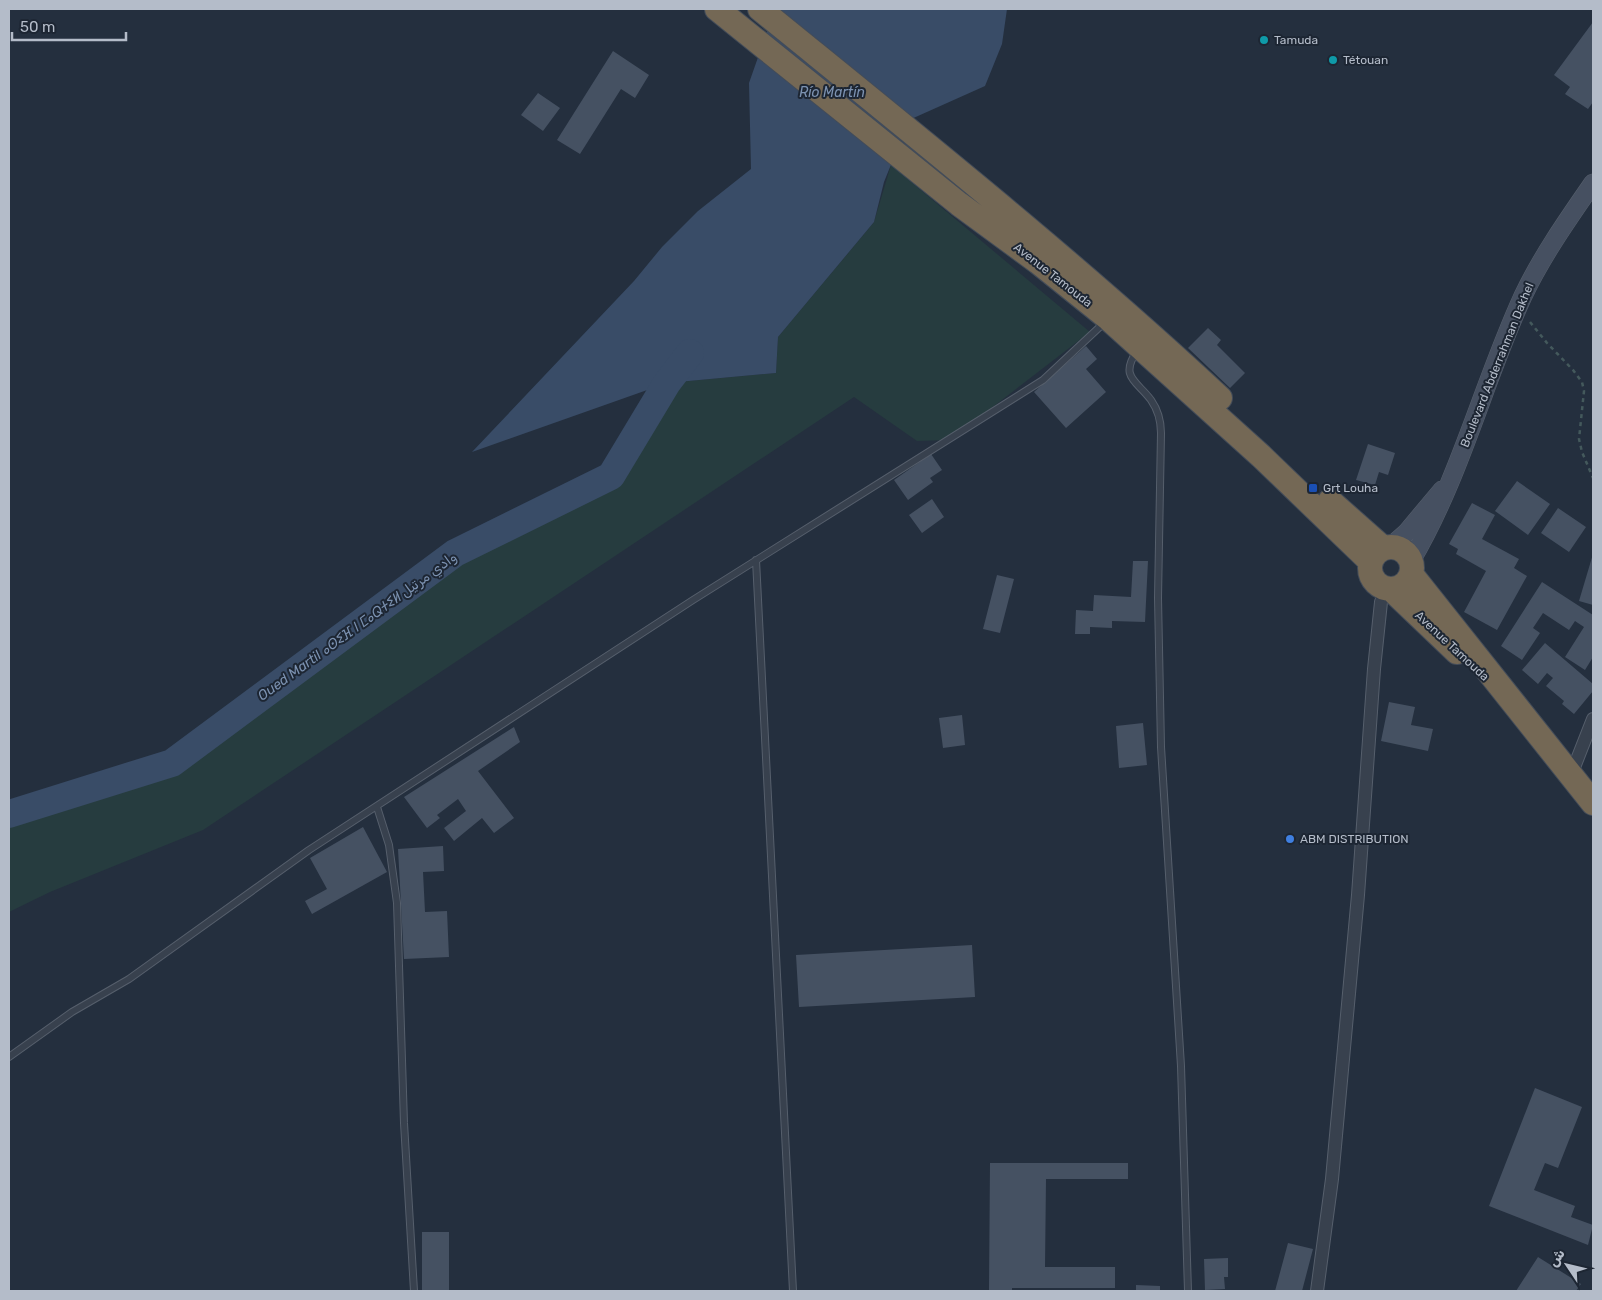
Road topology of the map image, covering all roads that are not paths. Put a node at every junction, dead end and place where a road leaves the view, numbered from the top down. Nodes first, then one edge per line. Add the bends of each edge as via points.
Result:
1 (717, 9) edge
2 (760, 9) edge
3 (1593, 183) edge
4 (1109, 319) junction
5 (1139, 348) junction
6 (1454, 474) junction
7 (756, 560) junction
8 (1411, 568) junction
9 (1382, 574) junction
10 (1512, 703) junction
11 (1593, 719) edge
12 (1571, 775) junction
13 (1593, 803) edge
14 (377, 807) junction
15 (9, 1057) edge
16 (414, 1291) edge
17 (793, 1291) edge
18 (1188, 1291) edge
19 (1316, 1291) edge

1 - 4 highway, Avenue Tamouda via 959,204
2 - 9 highway, Avenue Tamouda via 1054,249 1148,331
3 - 6 street, Boulevard Abderrahman Dakhel via 1534,274
4 - 5 highway, Avenue Tamouda
4 - 7 lane via 1043,380
5 - 9 highway, Avenue Tamouda via 1261,456
5 - 18 lane via 1130,365 1131,377 1155,408 1162,433 1158,598 1161,747 1181,1066
6 - 8 street, Boulevard Abderrahman Dakhel
6 - 9 street, Boulevard Abderrahman Dakhel via 1406,533
7 - 14 lane
7 - 17 lane
8 - 9 highway via 1404,585
8 - 9 highway, Avenue Tamouda via 1403,551
8 - 10 highway, Avenue Tamouda
9 - 10 highway, Avenue Tamouda
9 - 19 street via 1332,1179
10 - 12 highway, Avenue Tamouda
11 - 12 street
12 - 13 highway, Avenue Tamouda
14 - 15 lane via 268,878 129,980 72,1012
14 - 16 lane via 389,845 397,903 403,1104

